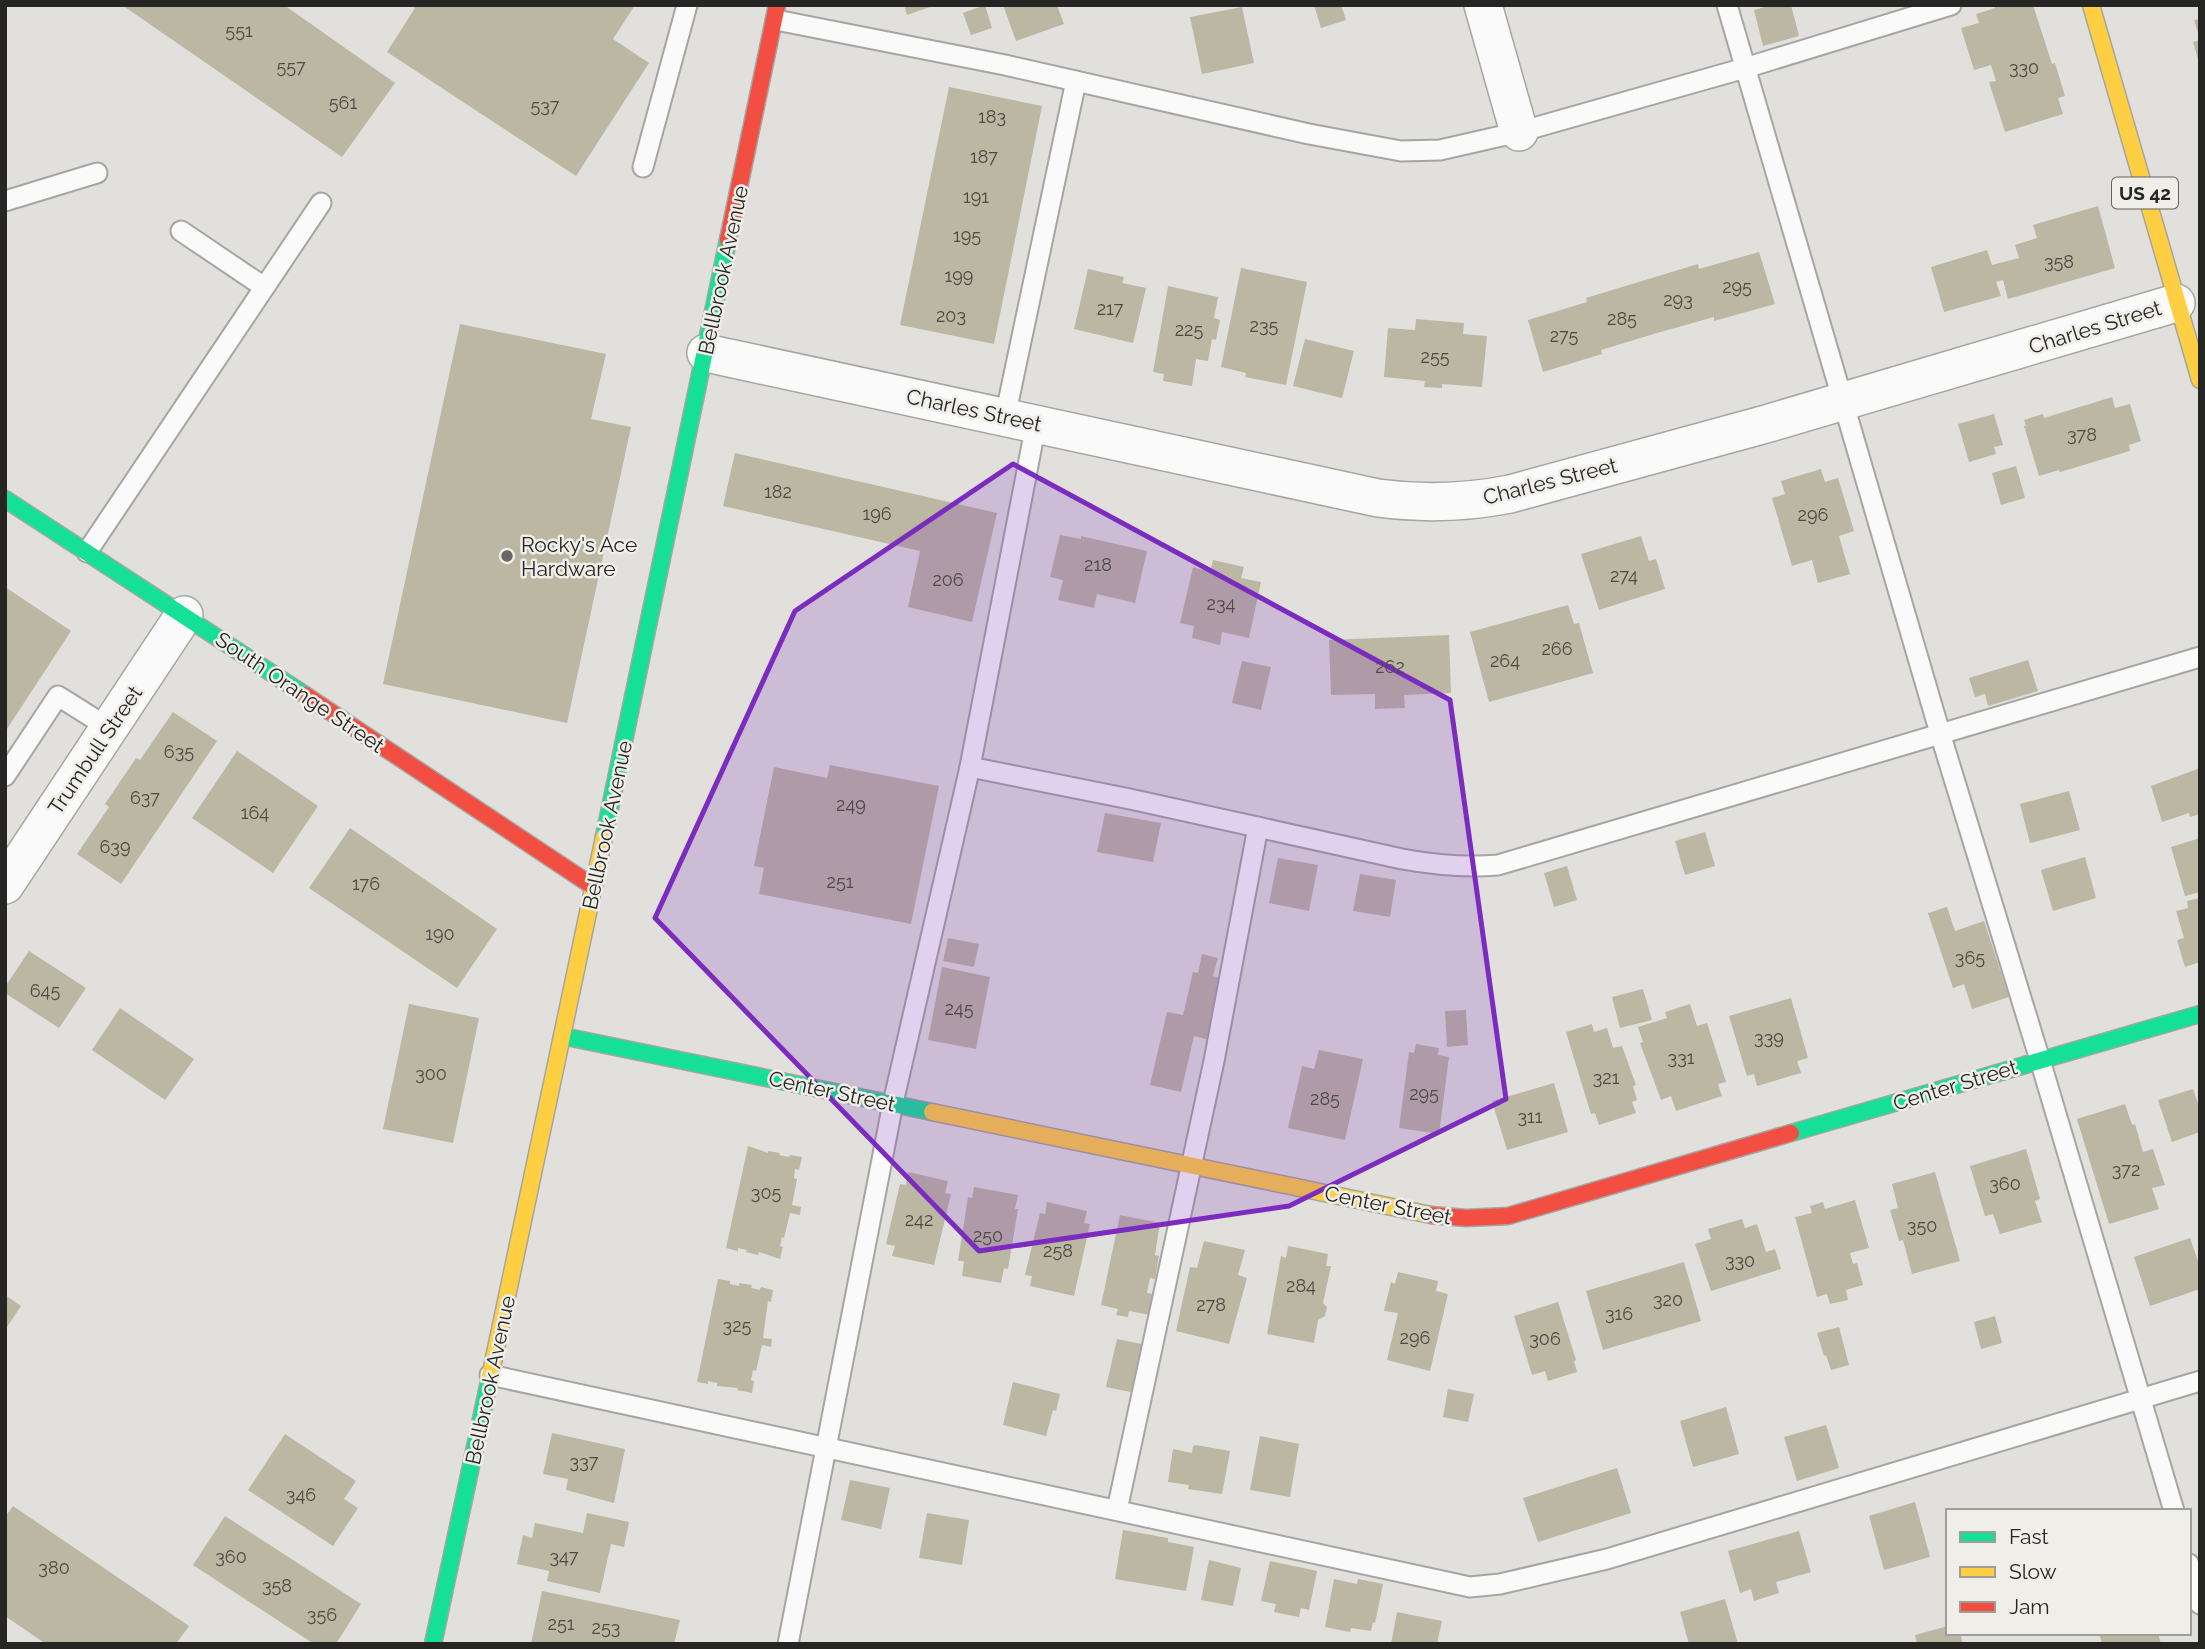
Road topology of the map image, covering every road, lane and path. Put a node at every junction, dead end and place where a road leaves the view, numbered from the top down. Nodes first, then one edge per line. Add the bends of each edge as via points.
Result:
1 (687, 5) edge
2 (1483, 5) edge
3 (1727, 5) edge
4 (1951, 5) edge
5 (2091, 5) edge
6 (777, 13) edge
7 (1745, 68) junction
8 (1076, 81) junction
9 (1519, 132) junction
10 (643, 167) dead end
11 (97, 173) dead end
12 (5, 201) edge
13 (321, 203) dead end
14 (181, 232) dead end
15 (264, 287) junction
16 (2176, 303) junction
17 (706, 353) junction
18 (2197, 364) edge
19 (1842, 402) junction
20 (1021, 421) junction
21 (5, 499) edge
22 (87, 552) junction
23 (184, 615) junction
24 (2200, 657) edge
25 (110, 728) junction
26 (1940, 733) junction
27 (970, 767) junction
28 (5, 776) edge
29 (1258, 827) junction
30 (5, 885) edge
31 (594, 887) junction
32 (2200, 1014) edge
33 (562, 1036) junction
34 (2040, 1060) junction
35 (893, 1103) junction
36 (1192, 1164) junction
37 (490, 1376) junction
38 (2200, 1381) edge
39 (2140, 1398) junction
40 (827, 1447) junction
41 (2173, 1509) edge
42 (1117, 1510) junction
43 (2191, 1571) edge
44 (2200, 1604) edge
45 (433, 1644) edge
46 (788, 1644) edge

1 - 10 lane
2 - 9 street
3 - 7 lane
4 - 7 lane
5 - 16 main road, US 42
6 - 8 lane
6 - 17 main road, Bellbrook Avenue
7 - 9 lane
7 - 19 lane
8 - 9 lane via 1401,151 1440,150
8 - 20 lane
11 - 12 lane
13 - 15 lane
14 - 15 lane
15 - 22 lane
16 - 18 main road, US 42
16 - 19 street, Charles Street
17 - 20 street, Charles Street
17 - 31 main road, Bellbrook Avenue
19 - 20 street, Charles Street via 1510,494 1447,503 1378,498
19 - 26 lane
20 - 27 lane
21 - 22 main road, South Orange Street
22 - 23 main road, South Orange Street
23 - 25 street, Trumbull Street
23 - 31 main road, South Orange Street
24 - 26 lane
25 - 28 lane via 58,696
25 - 30 street, Trumbull Street
26 - 29 lane via 1498,864 1445,866
26 - 34 lane
27 - 29 lane
27 - 35 lane
29 - 36 lane
31 - 33 main road, Bellbrook Avenue
32 - 34 main road, Center Street
33 - 35 main road, Center Street
33 - 37 main road, Bellbrook Avenue
34 - 36 main road, Center Street via 1508,1216 1471,1219 1423,1214
34 - 39 lane
35 - 36 main road, Center Street
35 - 40 lane
36 - 42 lane
37 - 40 lane
37 - 45 main road, Bellbrook Avenue
38 - 39 lane
39 - 41 lane
39 - 42 lane via 1606,1559 1500,1584 1470,1587
40 - 42 lane
40 - 46 lane
43 - 44 lane

